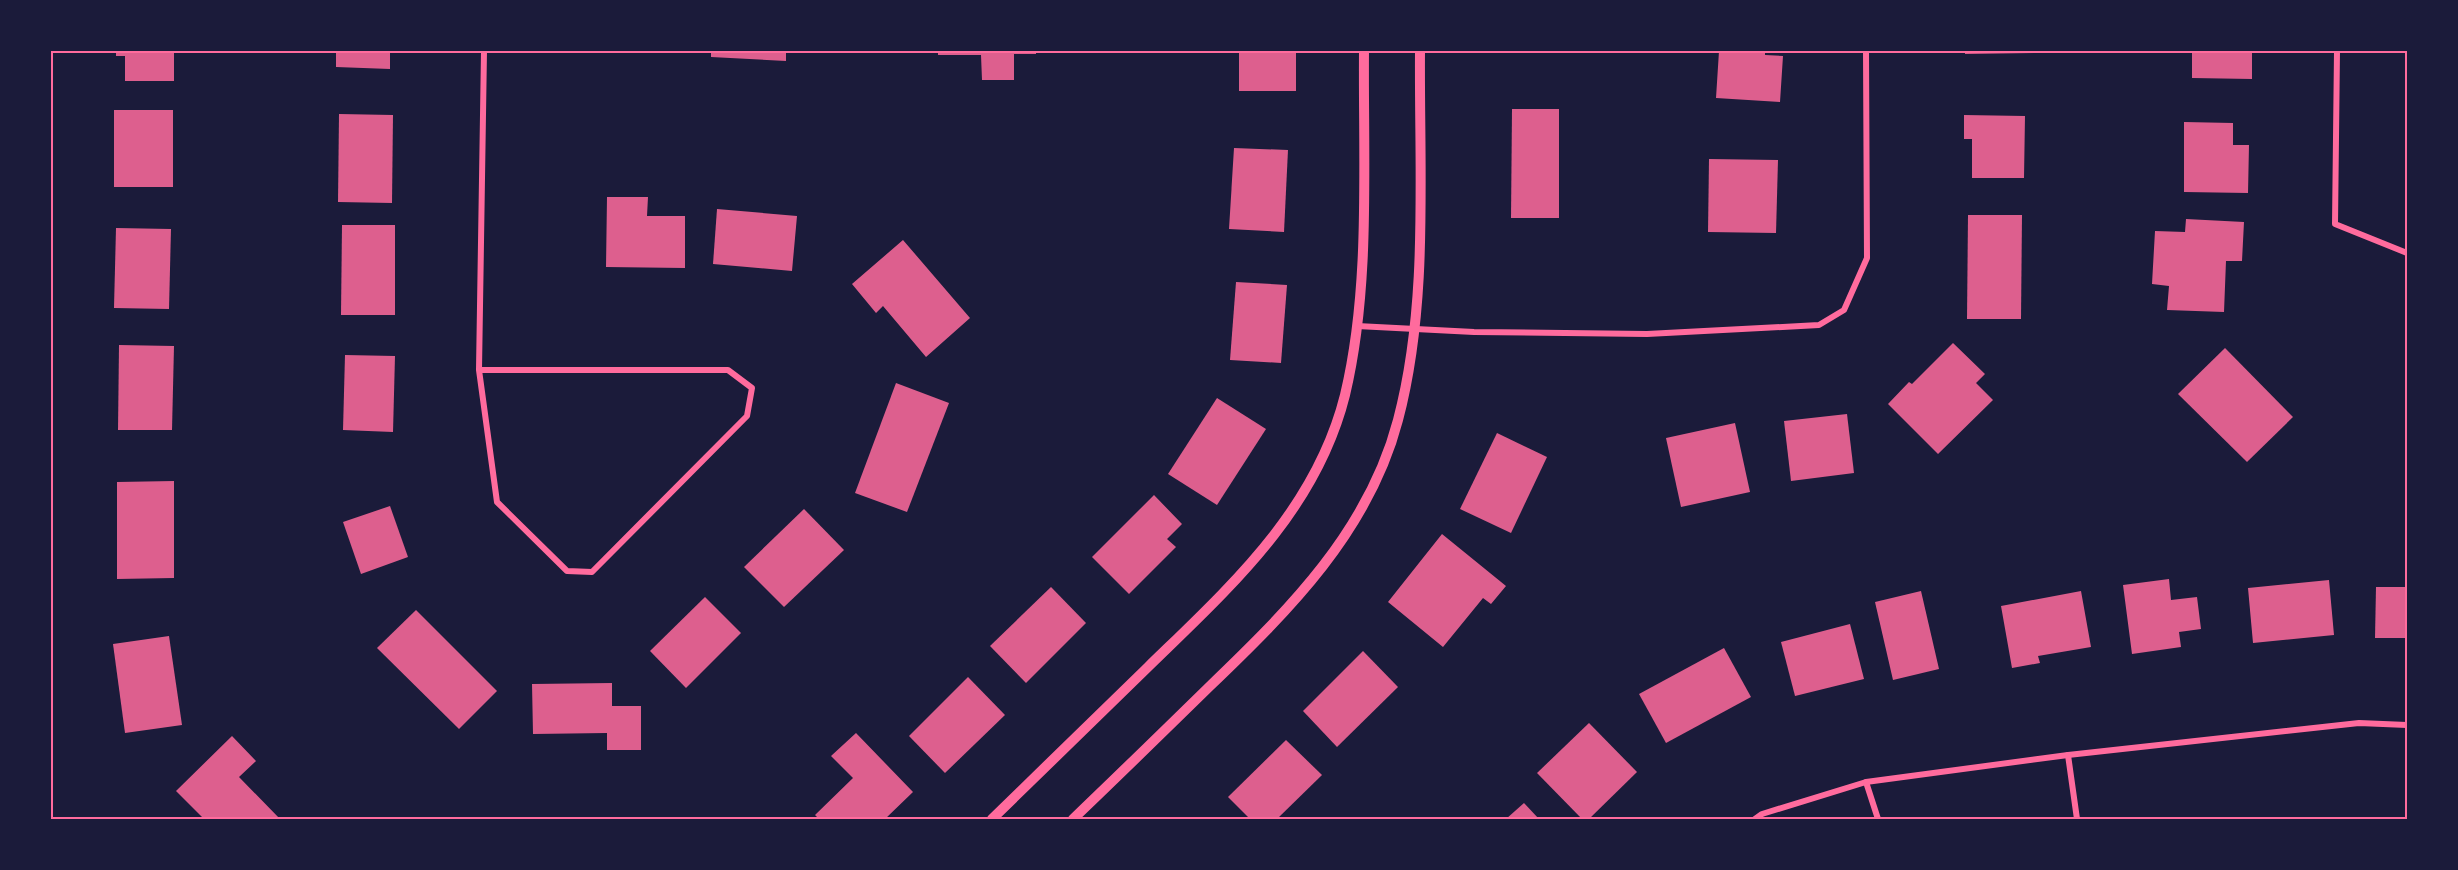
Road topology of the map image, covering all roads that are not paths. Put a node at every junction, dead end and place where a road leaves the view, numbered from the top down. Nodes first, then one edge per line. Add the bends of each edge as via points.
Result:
1 (484, 51) edge
2 (1364, 51) edge
3 (1420, 51) edge
4 (1866, 51) edge
5 (2337, 51) edge
6 (2407, 254) edge
7 (1357, 326) junction
8 (1415, 329) junction
9 (479, 370) junction
10 (2407, 725) edge
11 (2068, 755) junction
12 (1866, 782) junction
13 (992, 819) edge
14 (1074, 819) edge
15 (1755, 819) edge
16 (1878, 819) edge
17 (2077, 819) edge

1 - 9 street
2 - 7 street via 1363,228
3 - 8 street
4 - 8 street via 1867,258 1844,310 1819,325 1647,334
5 - 6 street via 2335,224
7 - 8 street
7 - 13 street via 1333,431 1304,490 1270,542 1249,568
8 - 14 street via 1405,388 1387,453 1329,560 1267,631
9 - 9 street via 497,502 567,571 592,572 747,416 752,388 728,370
10 - 11 street via 2359,723
11 - 12 street
11 - 17 street
12 - 15 street
12 - 16 street

